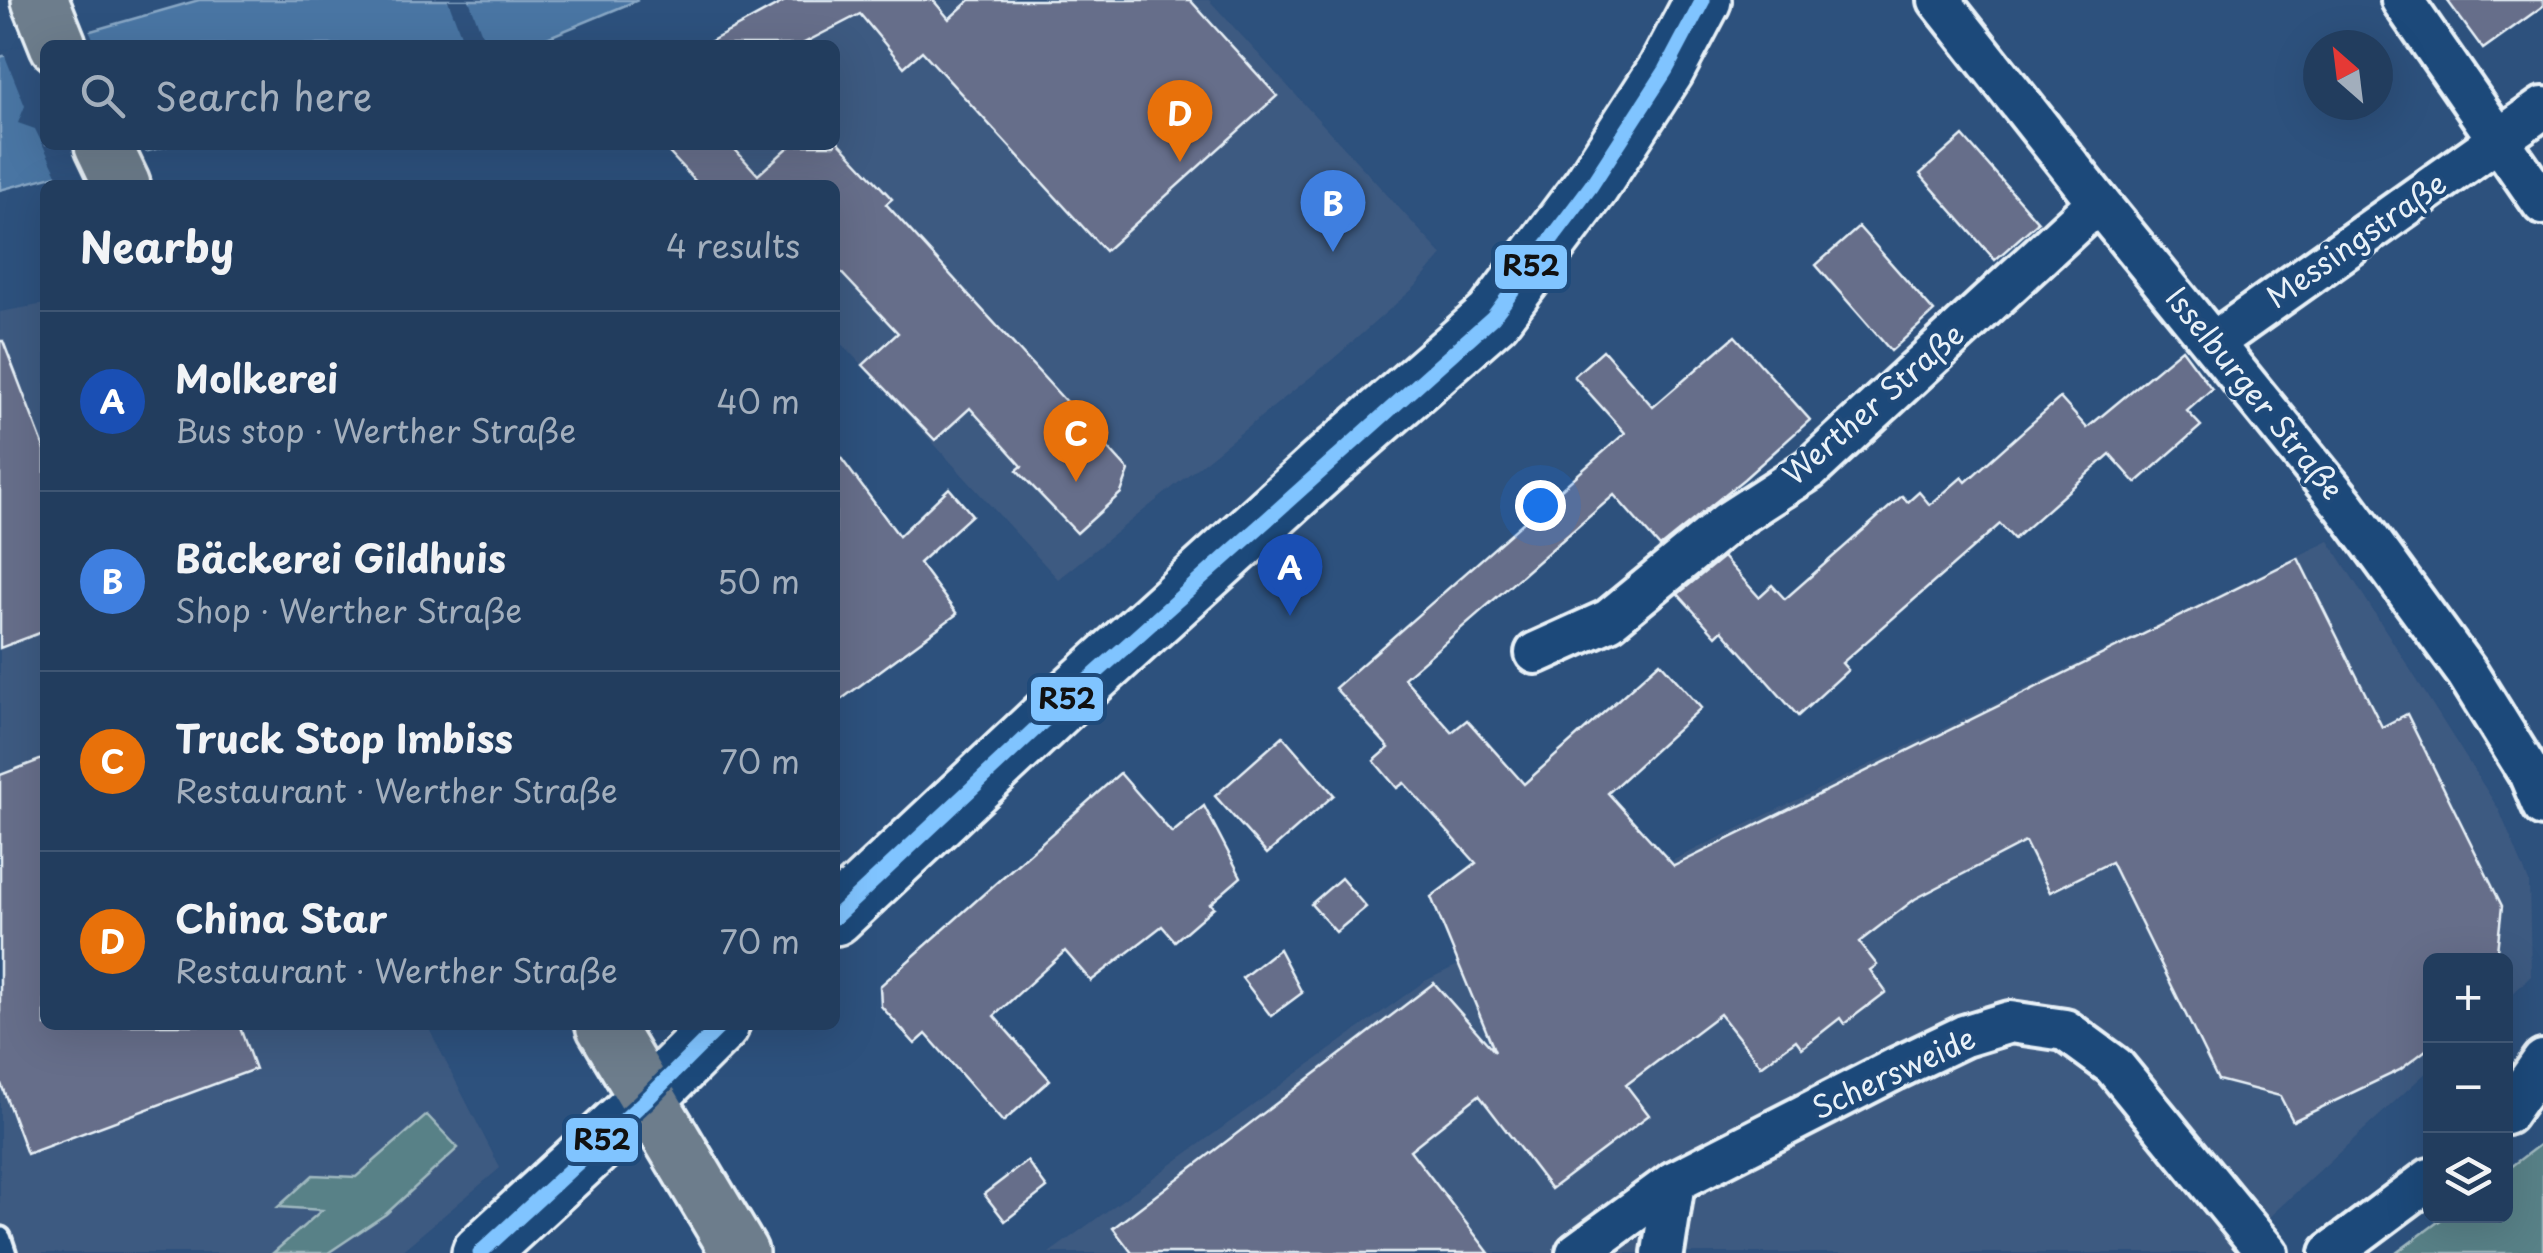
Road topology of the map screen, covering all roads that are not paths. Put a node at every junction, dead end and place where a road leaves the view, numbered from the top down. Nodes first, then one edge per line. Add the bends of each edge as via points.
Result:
1 (40, 0) edge
2 (1703, 0) edge
3 (1939, 0) edge
4 (2402, 0) edge
5 (56, 40) edge
6 (2543, 108) edge
7 (2500, 139) junction
8 (105, 150) edge
9 (120, 180) edge
10 (2098, 202) junction
11 (2543, 204) edge
12 (2214, 342) junction
13 (1536, 654) dead end
14 (2543, 806) edge
15 (840, 911) edge
16 (607, 1030) edge
17 (716, 1030) edge
18 (2543, 1060) edge
19 (648, 1097) junction
20 (2543, 1100) edge
21 (2513, 1104) edge
22 (2513, 1120) edge
23 (1674, 1182) junction
24 (2423, 1184) edge
25 (0, 1238) edge
26 (5, 1253) edge
27 (480, 1253) edge
28 (740, 1253) edge
29 (1577, 1253) edge
30 (1663, 1253) edge
31 (2267, 1253) edge
32 (2331, 1253) edge

1 - 5 main road
2 - 15 main road via 1591,186 1493,317
3 - 10 street, Isselburger Straße
4 - 7 street
6 - 7 street, Messingstraße
7 - 11 street
7 - 12 street, Messingstraße
8 - 9 main road
10 - 12 street, Isselburger Straße
10 - 13 street, Werther Straße via 1810,470 1728,522 1609,620
12 - 14 street, Isselburger Straße via 2467,673
16 - 19 main road
17 - 19 main road
18 - 21 street
19 - 27 main road
19 - 28 main road
20 - 22 lane
23 - 29 street, Schersweide
23 - 30 street
23 - 31 street, Schersweide via 1964,1036 2010,1022 2039,1024 2065,1030 2114,1066
24 - 32 street
25 - 26 lane

